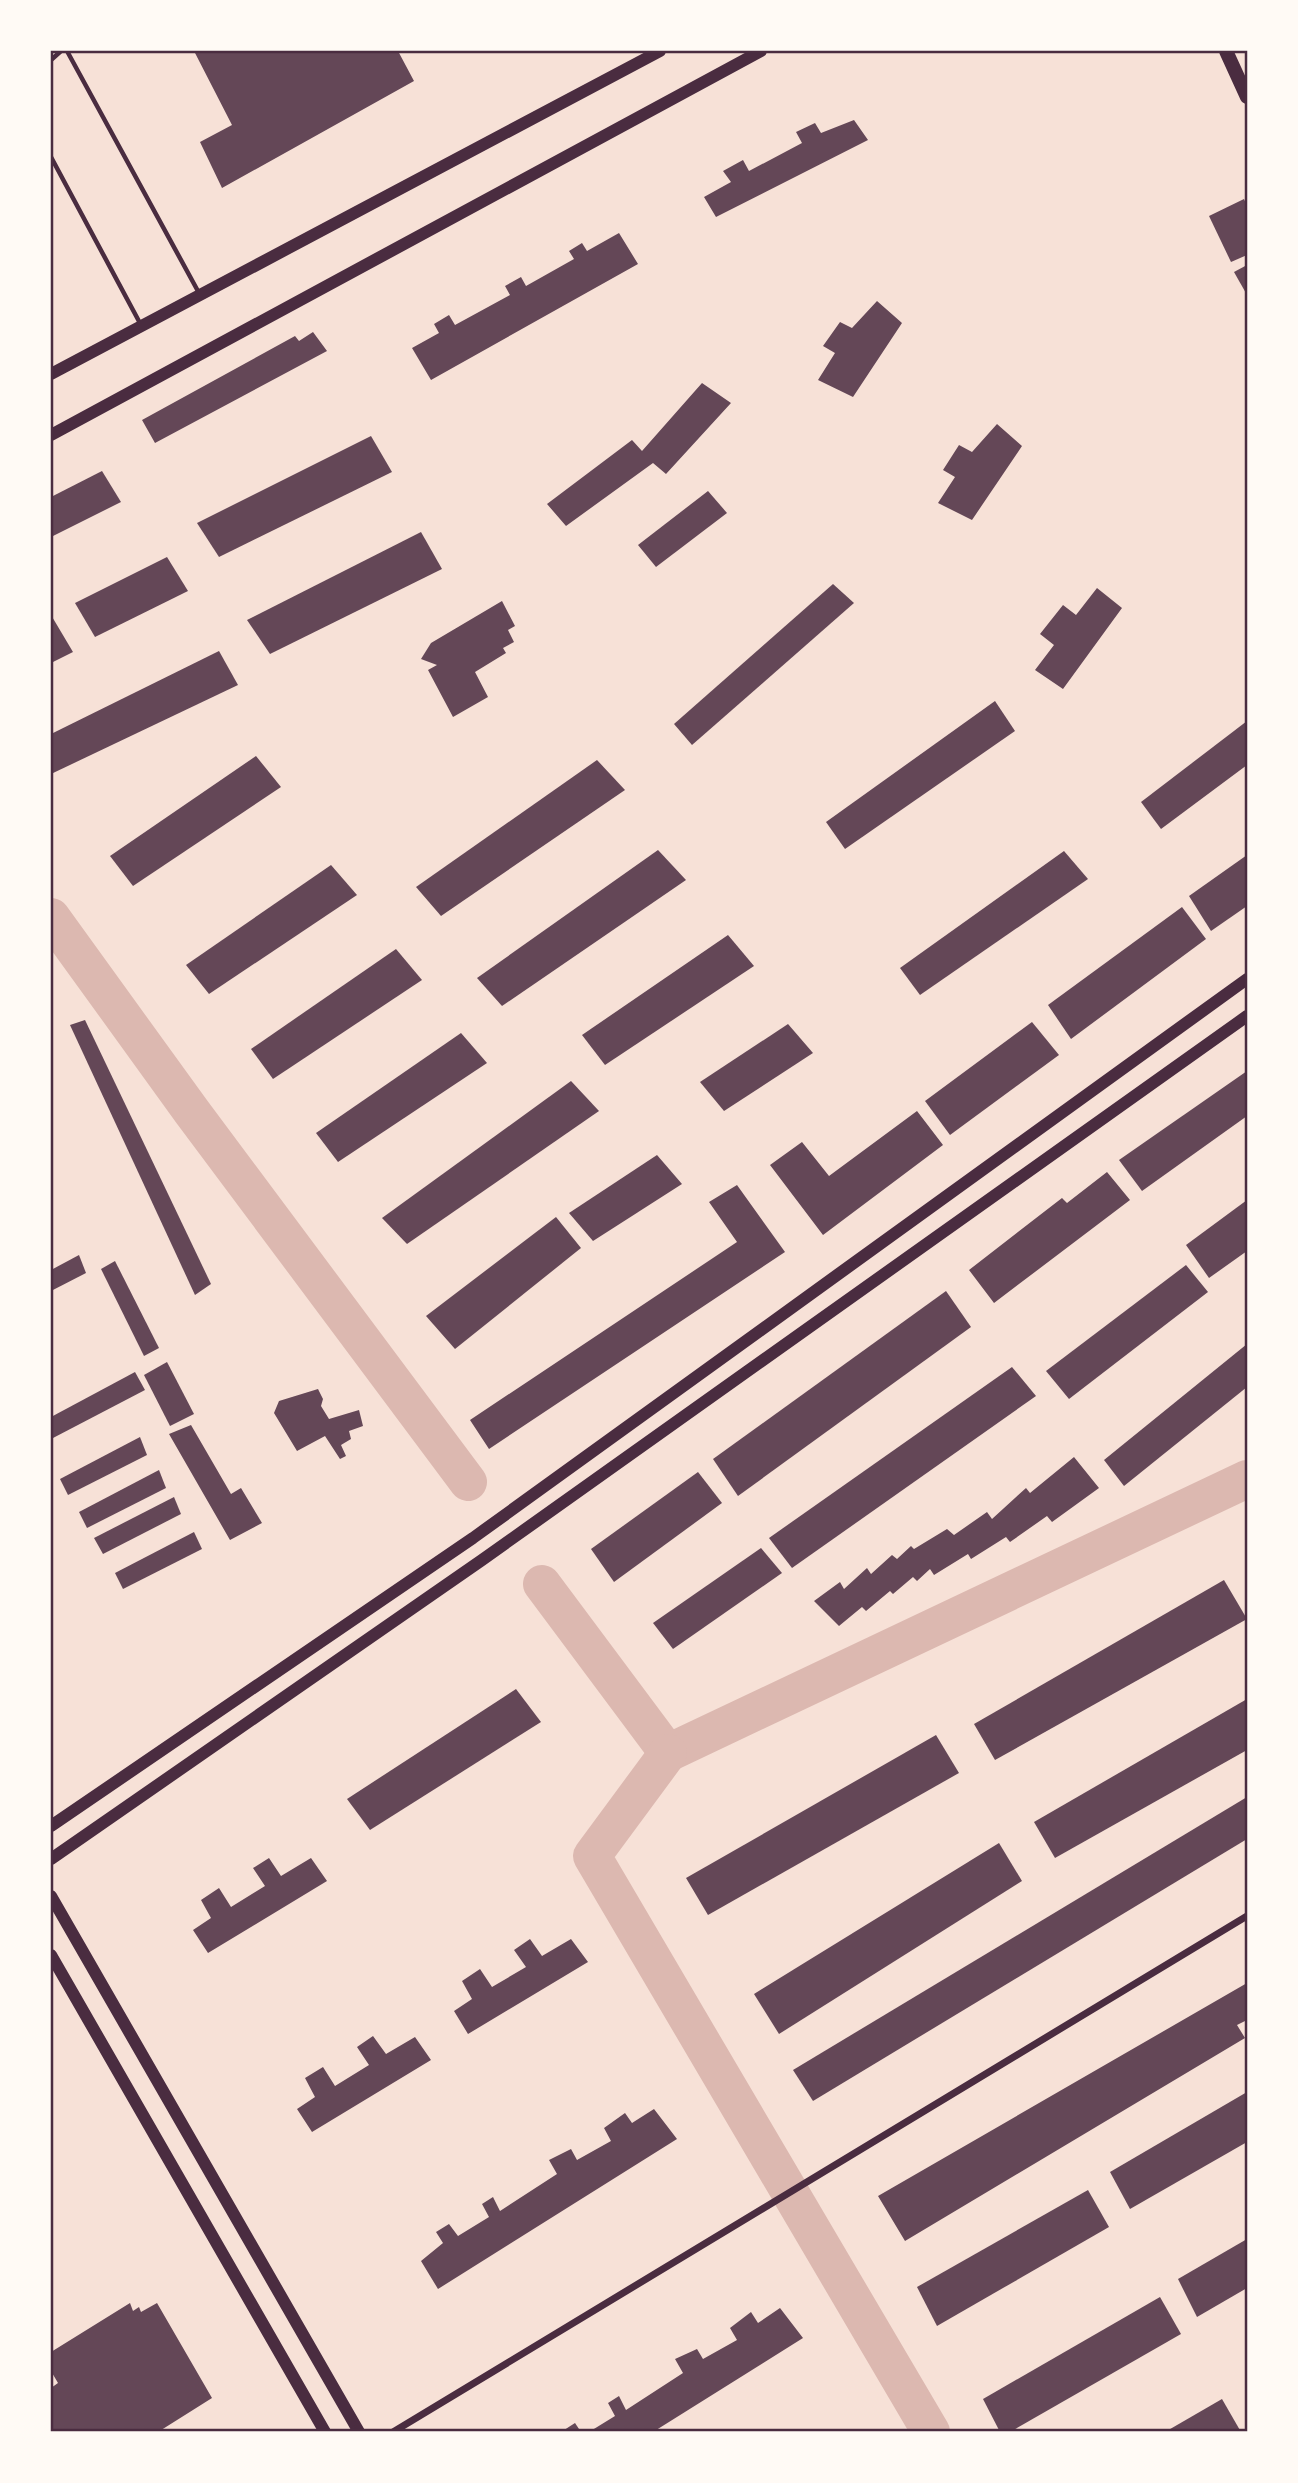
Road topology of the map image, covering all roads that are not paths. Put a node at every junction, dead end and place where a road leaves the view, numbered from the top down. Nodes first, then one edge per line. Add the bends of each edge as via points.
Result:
1 (61, 51) edge
2 (67, 51) edge
3 (660, 51) edge
4 (761, 51) edge
5 (1226, 51) edge
6 (51, 60) edge
7 (1247, 97) edge
8 (51, 157) edge
9 (200, 294) junction
10 (142, 326) junction
11 (51, 374) edge
12 (51, 435) edge
13 (1247, 979) edge
14 (1247, 1016) edge
15 (51, 1826) edge
16 (51, 1859) edge
17 (51, 1896) edge
18 (1247, 1916) edge
19 (51, 1955) edge
20 (325, 2432) edge
21 (359, 2432) edge
22 (393, 2432) edge

1 - 6 lane
2 - 9 lane
3 - 9 street
4 - 12 street
5 - 7 main road
8 - 10 lane
9 - 10 street
10 - 11 street
13 - 15 street via 473,1538
14 - 16 street
17 - 21 street
18 - 22 street
19 - 20 street

